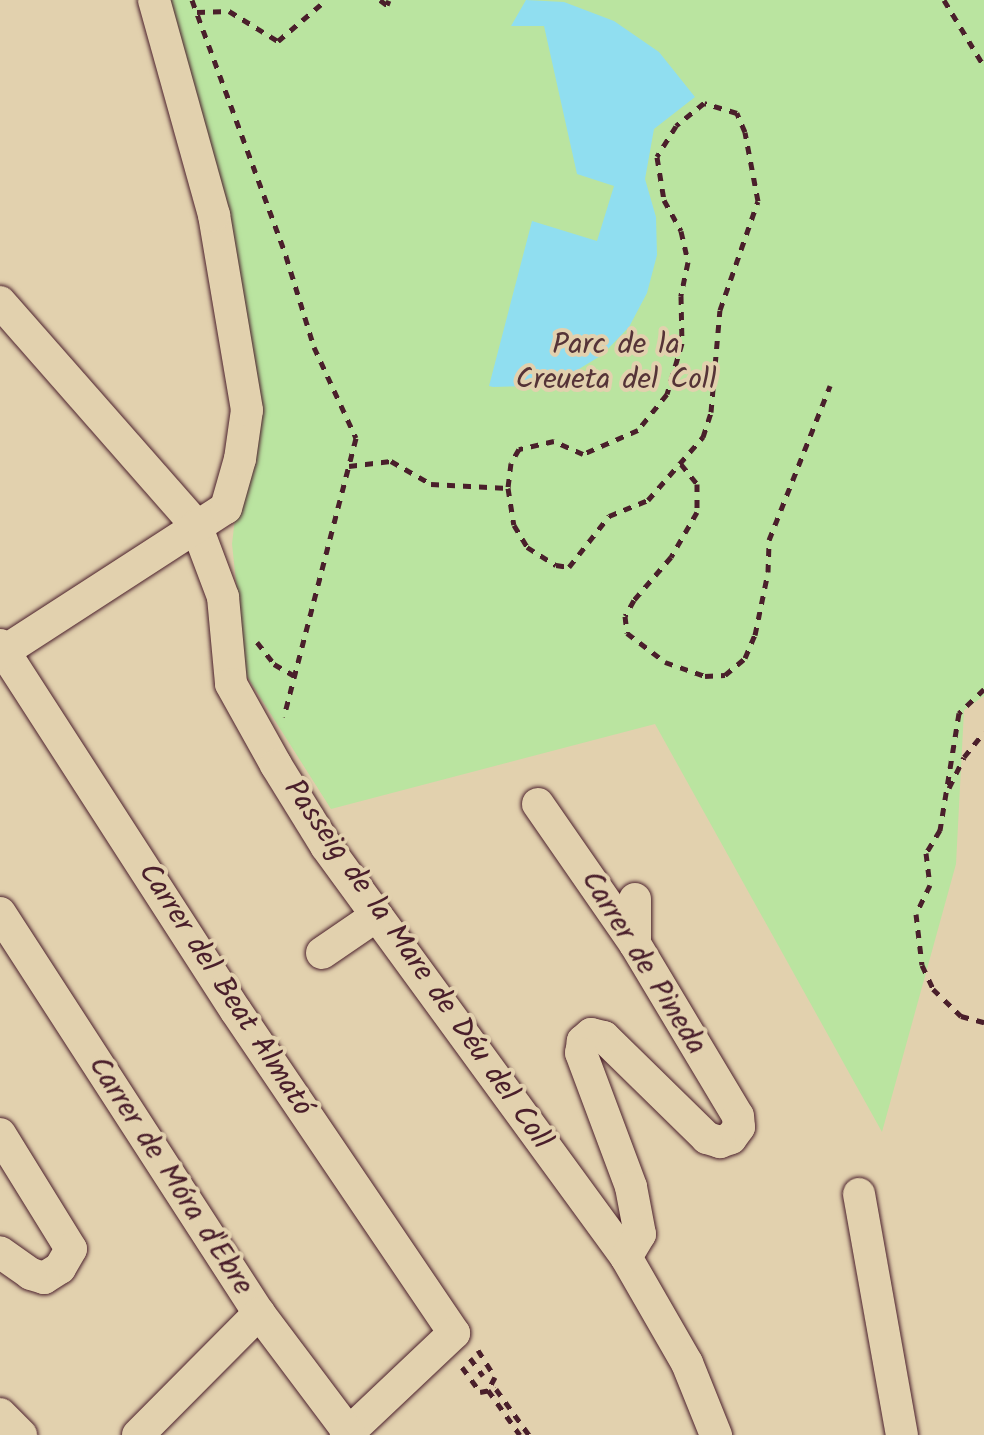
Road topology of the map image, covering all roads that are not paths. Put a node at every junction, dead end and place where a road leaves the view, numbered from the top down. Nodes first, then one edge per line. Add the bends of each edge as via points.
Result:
1 (154, 0) edge
2 (0, 302) edge
3 (196, 526) junction
4 (2, 650) edge
5 (538, 804) dead end
6 (635, 899) dead end
7 (362, 925) dead end
8 (5, 931) edge
9 (635, 944) junction
10 (322, 953) dead end
11 (0, 1134) edge
12 (859, 1194) dead end
13 (0, 1252) edge
14 (626, 1257) junction
15 (259, 1313) junction
16 (0, 1414) edge
17 (348, 1434) edge
18 (21, 1435) edge
19 (138, 1435) edge
20 (716, 1435) edge
21 (902, 1435) edge

1 - 3 street via 214,215 247,410 226,508
2 - 3 street, Passeig de la Mare de Déu del Coll
3 - 4 street
3 - 14 street, Passeig de la Mare de Déu del Coll via 223,598 231,684 276,764 336,860
4 - 17 street, Carrer del Beat Almató via 462,1345
5 - 9 street, Carrer de Pineda
6 - 9 street
7 - 10 street
8 - 15 street, Carrer de Móra d'Ebre
9 - 14 street, Carrer de Pineda via 739,1127 726,1141 706,1138 604,1037 582,1040 581,1053 631,1187 640,1234
11 - 13 street via 68,1238 67,1259 44,1278
12 - 21 street
14 - 20 street, Passeig de la Mare de Déu del Coll via 687,1363
15 - 17 street, Carrer de Móra d'Ebre
15 - 19 street
16 - 18 street

